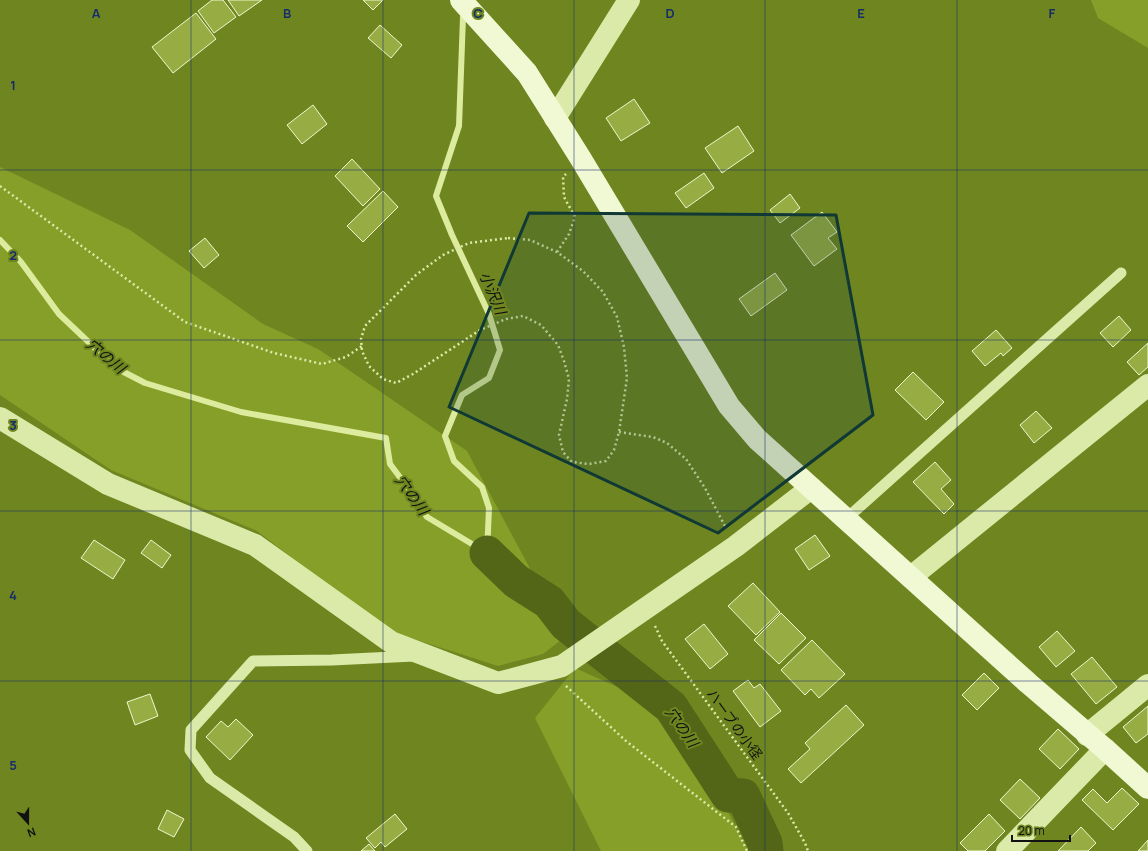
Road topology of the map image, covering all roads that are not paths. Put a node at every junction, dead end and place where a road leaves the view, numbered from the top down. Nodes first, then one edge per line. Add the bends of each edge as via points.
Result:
1 (461, 0) edge
2 (629, 0) edge
3 (555, 118) junction
4 (1121, 273) dead end
5 (1148, 385) edge
6 (0, 418) edge
7 (811, 488) junction
8 (846, 519) junction
9 (911, 577) junction
10 (427, 656) junction
11 (1148, 685) edge
12 (1087, 735) junction
13 (1105, 749) junction
14 (1148, 788) edge
15 (307, 851) edge
16 (1006, 851) edge

1 - 3 street via 527,73
2 - 3 street
3 - 7 street via 729,406 757,439
4 - 8 lane
5 - 9 street
6 - 10 street via 108,484 255,545 390,642
7 - 8 street
7 - 10 street via 736,546 555,668 498,683
8 - 9 street
9 - 12 street
10 - 15 lane via 253,660 191,730 190,750 210,778 294,837
11 - 12 street
12 - 13 street
13 - 14 street
13 - 16 street

